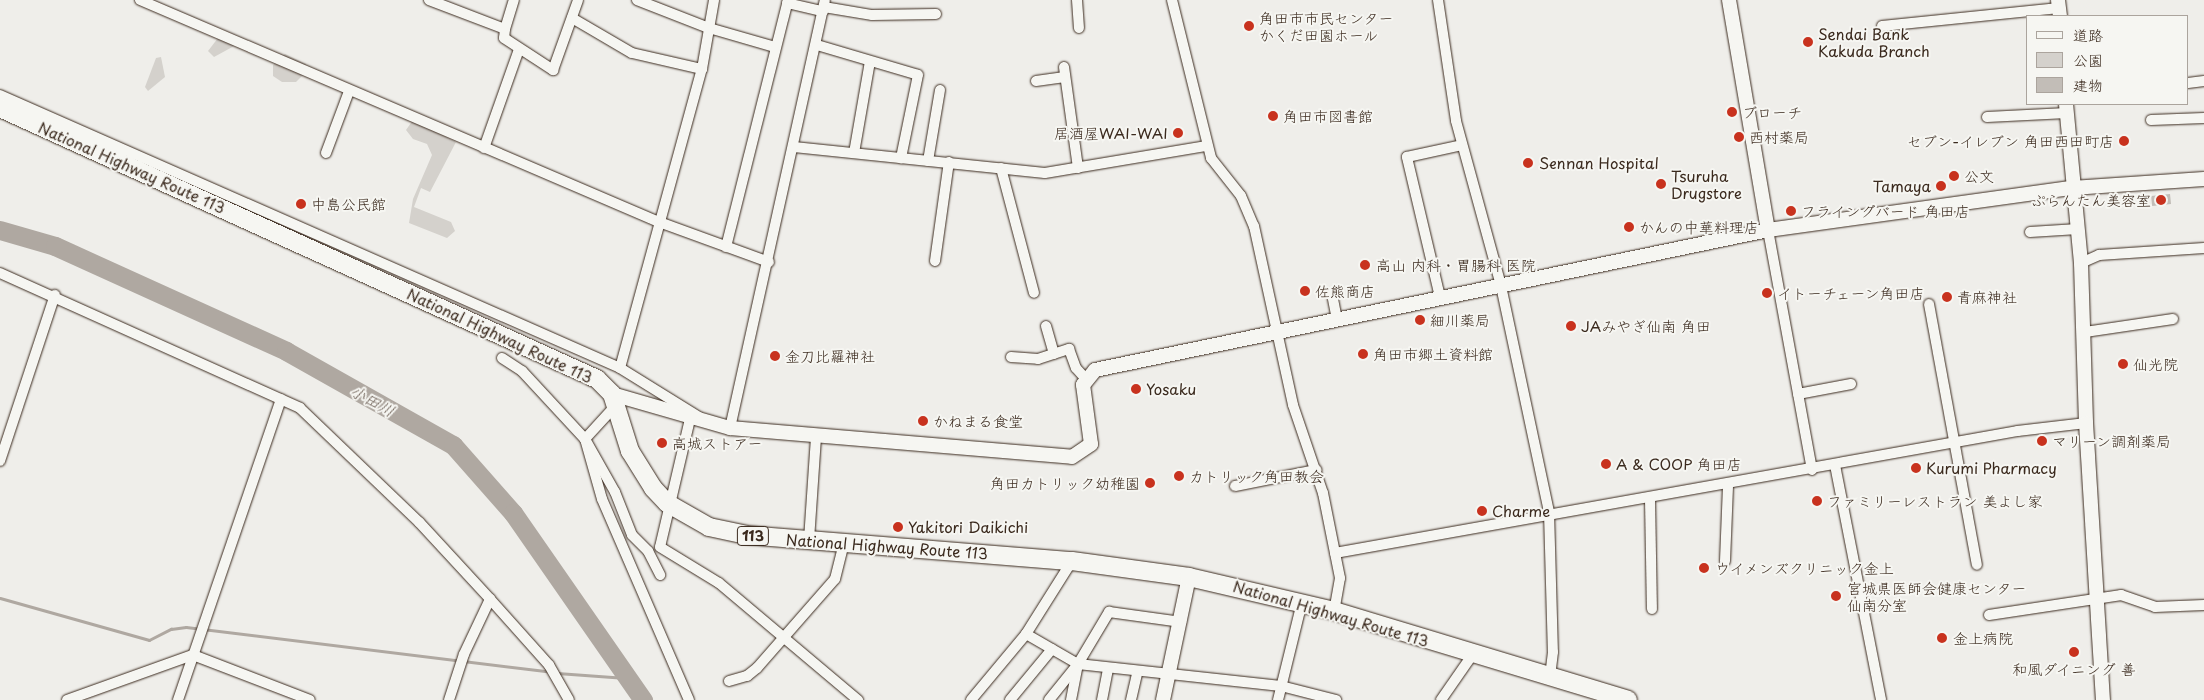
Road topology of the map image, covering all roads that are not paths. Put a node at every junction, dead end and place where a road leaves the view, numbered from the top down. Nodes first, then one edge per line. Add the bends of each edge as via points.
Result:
1 (140, 0) edge
2 (429, 0) edge
3 (514, 0) edge
4 (578, 0) edge
5 (637, 0) edge
6 (714, 0) edge
7 (1077, 0) edge
8 (1172, 0) edge
9 (1438, 0) edge
10 (1728, 0) edge
11 (787, 2) edge
12 (824, 6) edge
13 (2059, 8) edge
14 (936, 14) dead end
15 (572, 18) junction
16 (1882, 26) dead end
17 (709, 28) junction
18 (1078, 28) dead end
19 (505, 29) junction
20 (817, 44) junction
21 (775, 47) junction
22 (519, 49) junction
23 (870, 61) junction
24 (702, 69) junction
25 (2204, 81) edge
26 (1036, 82) dead end
27 (2189, 82) edge
28 (940, 90) dead end
29 (349, 91) junction
30 (0, 95) edge
31 (0, 108) edge
32 (2067, 108) edge
33 (1987, 117) dead end
34 (2204, 118) edge
35 (2151, 120) dead end
36 (1462, 145) junction
37 (1207, 146) junction
38 (794, 147) junction
39 (484, 148) junction
40 (326, 153) dead end
41 (854, 153) junction
42 (901, 158) junction
43 (928, 161) junction
44 (950, 162) junction
45 (1001, 168) junction
46 (1078, 168) junction
47 (2204, 179) edge
48 (2072, 188) junction
49 (660, 222) junction
50 (2078, 229) junction
51 (1768, 230) junction
52 (2030, 232) dead end
53 (726, 246) junction
54 (2204, 248) edge
55 (935, 261) dead end
56 (769, 262) junction
57 (2081, 263) junction
58 (0, 273) edge
59 (1501, 286) junction
60 (1034, 293) dead end
61 (1332, 294) dead end
62 (55, 295) junction
63 (1440, 297) junction
64 (1929, 304) dead end
65 (1337, 319) junction
66 (2173, 319) dead end
67 (1046, 326) dead end
68 (1277, 332) junction
69 (2085, 332) junction
70 (1054, 354) junction
71 (1011, 357) dead end
72 (502, 358) dead end
73 (620, 368) junction
74 (1085, 378) junction
75 (1851, 384) dead end
76 (1798, 394) junction
77 (280, 399) junction
78 (614, 399) junction
79 (690, 419) junction
80 (706, 422) junction
81 (2086, 422) junction
82 (730, 428) junction
83 (816, 436) junction
84 (585, 439) junction
85 (1954, 443) junction
86 (0, 461) edge
87 (1834, 465) junction
88 (1316, 470) junction
89 (1812, 470) junction
90 (1728, 485) junction
91 (1235, 486) dead end
92 (1650, 499) junction
93 (668, 503) junction
94 (1549, 512) junction
95 (809, 540) junction
96 (844, 543) junction
97 (1335, 553) junction
98 (1072, 561) junction
99 (1725, 561) dead end
100 (1977, 565) dead end
101 (660, 575) dead end
102 (1189, 577) junction
103 (2096, 596) junction
104 (490, 599) junction
105 (1302, 602) junction
106 (2204, 605) edge
107 (1652, 609) dead end
108 (1334, 611) junction
109 (1989, 615) dead end
110 (1181, 622) junction
111 (1026, 634) junction
112 (784, 636) junction
113 (1052, 649) junction
114 (1473, 654) junction
115 (193, 655) junction
116 (1078, 664) junction
117 (1108, 668) junction
118 (1138, 672) junction
119 (1168, 674) junction
120 (1550, 677) junction
121 (729, 681) dead end
122 (1281, 686) junction
123 (67, 700) edge
124 (178, 700) edge
125 (310, 700) edge
126 (449, 700) edge
127 (569, 700) edge
128 (689, 700) edge
129 (858, 700) edge
130 (971, 700) edge
131 (1010, 700) edge
132 (1049, 700) edge
133 (1071, 700) edge
134 (1102, 700) edge
135 (1131, 700) edge
136 (1163, 700) edge
137 (1278, 700) edge
138 (1336, 700) edge
139 (1441, 700) edge
140 (1628, 700) edge
141 (1881, 700) edge
142 (2103, 700) edge

1 - 29 street
2 - 19 street
3 - 19 street
4 - 15 street
5 - 17 street
6 - 17 street
7 - 18 street
8 - 37 street
9 - 36 street
10 - 51 street
11 - 12 street
11 - 21 street
12 - 14 street via 872,15
12 - 20 street
13 - 16 street
15 - 22 street via 553,70
15 - 24 street via 632,53
17 - 21 street
17 - 24 street
19 - 22 street via 504,38
20 - 23 street
20 - 38 street
21 - 53 street
22 - 39 street
23 - 41 street
23 - 42 street via 918,76
24 - 49 street
25 - 27 street
26 - 46 street via 1065,72
28 - 43 street
29 - 39 street
29 - 40 street
30 - 73 street
31 - 78 highway, National Highway Route 113 / 113 via 597,379
32 - 33 street
32 - 48 street
34 - 35 street
36 - 59 street
36 - 63 street via 1407,157
37 - 46 street
37 - 68 street via 1217,168 1247,206
38 - 41 street
38 - 56 street
39 - 49 street
41 - 42 street
42 - 43 street
43 - 44 street
44 - 45 street
44 - 55 street
45 - 46 street via 1045,173
45 - 60 street
47 - 48 street
48 - 50 street
48 - 51 street
49 - 53 street
49 - 73 street
50 - 52 street
50 - 57 street
51 - 59 street
51 - 76 street
53 - 56 street
54 - 57 street via 2099,255
56 - 82 street
57 - 69 street
58 - 62 street
59 - 63 street
59 - 94 street
61 - 65 street
62 - 77 street
62 - 86 street
63 - 65 street
64 - 85 street
65 - 68 street
66 - 69 street
67 - 70 street
68 - 74 street via 1095,370
68 - 88 street via 1293,405
69 - 81 street
70 - 71 street via 1038,359
70 - 74 street via 1069,349 1076,368
72 - 84 street via 522,371
73 - 80 street
74 - 83 street via 1091,444 1072,457
75 - 76 street
76 - 89 street
77 - 104 street via 300,408 419,522
77 - 115 street
78 - 79 street via 631,396
78 - 84 street
78 - 93 highway, National Highway Route 113 / 113 via 637,466
79 - 80 street
79 - 93 street
80 - 82 street
81 - 85 street
81 - 103 street
82 - 83 street
83 - 95 street
84 - 101 street via 616,492 632,535 648,551
84 - 128 street via 602,498
85 - 87 street
85 - 100 street
87 - 89 street
87 - 141 street
88 - 91 street
88 - 97 street
89 - 90 street
90 - 92 street
90 - 99 street
92 - 94 street
92 - 107 street
93 - 95 highway, National Highway Route 113 / 113 via 722,531
93 - 112 street via 660,547 719,583
94 - 97 street
94 - 120 street via 1553,652
95 - 96 highway, National Highway Route 113 / 113
96 - 98 highway, National Highway Route 113 / 113
96 - 112 street via 835,579
97 - 108 street via 1340,578
98 - 102 highway, National Highway Route 113 / 113
98 - 111 street
102 - 105 highway, National Highway Route 113 / 113
102 - 110 street
103 - 106 street via 2121,595 2155,607
103 - 109 street
103 - 142 street
104 - 126 street via 464,654
104 - 127 street via 549,665
105 - 108 highway, National Highway Route 113 / 113
105 - 122 street
108 - 114 highway, National Highway Route 113 / 113
110 - 116 street via 1109,612
110 - 119 street
111 - 113 street
111 - 130 street
112 - 121 street via 747,676
112 - 129 street
113 - 116 street
113 - 131 street
114 - 120 highway, National Highway Route 113 / 113
114 - 139 street
115 - 123 street
115 - 124 street
115 - 125 street
116 - 117 street
116 - 132 street
116 - 133 street
117 - 118 street
117 - 134 street
118 - 119 street
118 - 135 street
119 - 122 street
119 - 136 street
120 - 140 highway, National Highway Route 113 / 113
122 - 137 street
122 - 138 street

